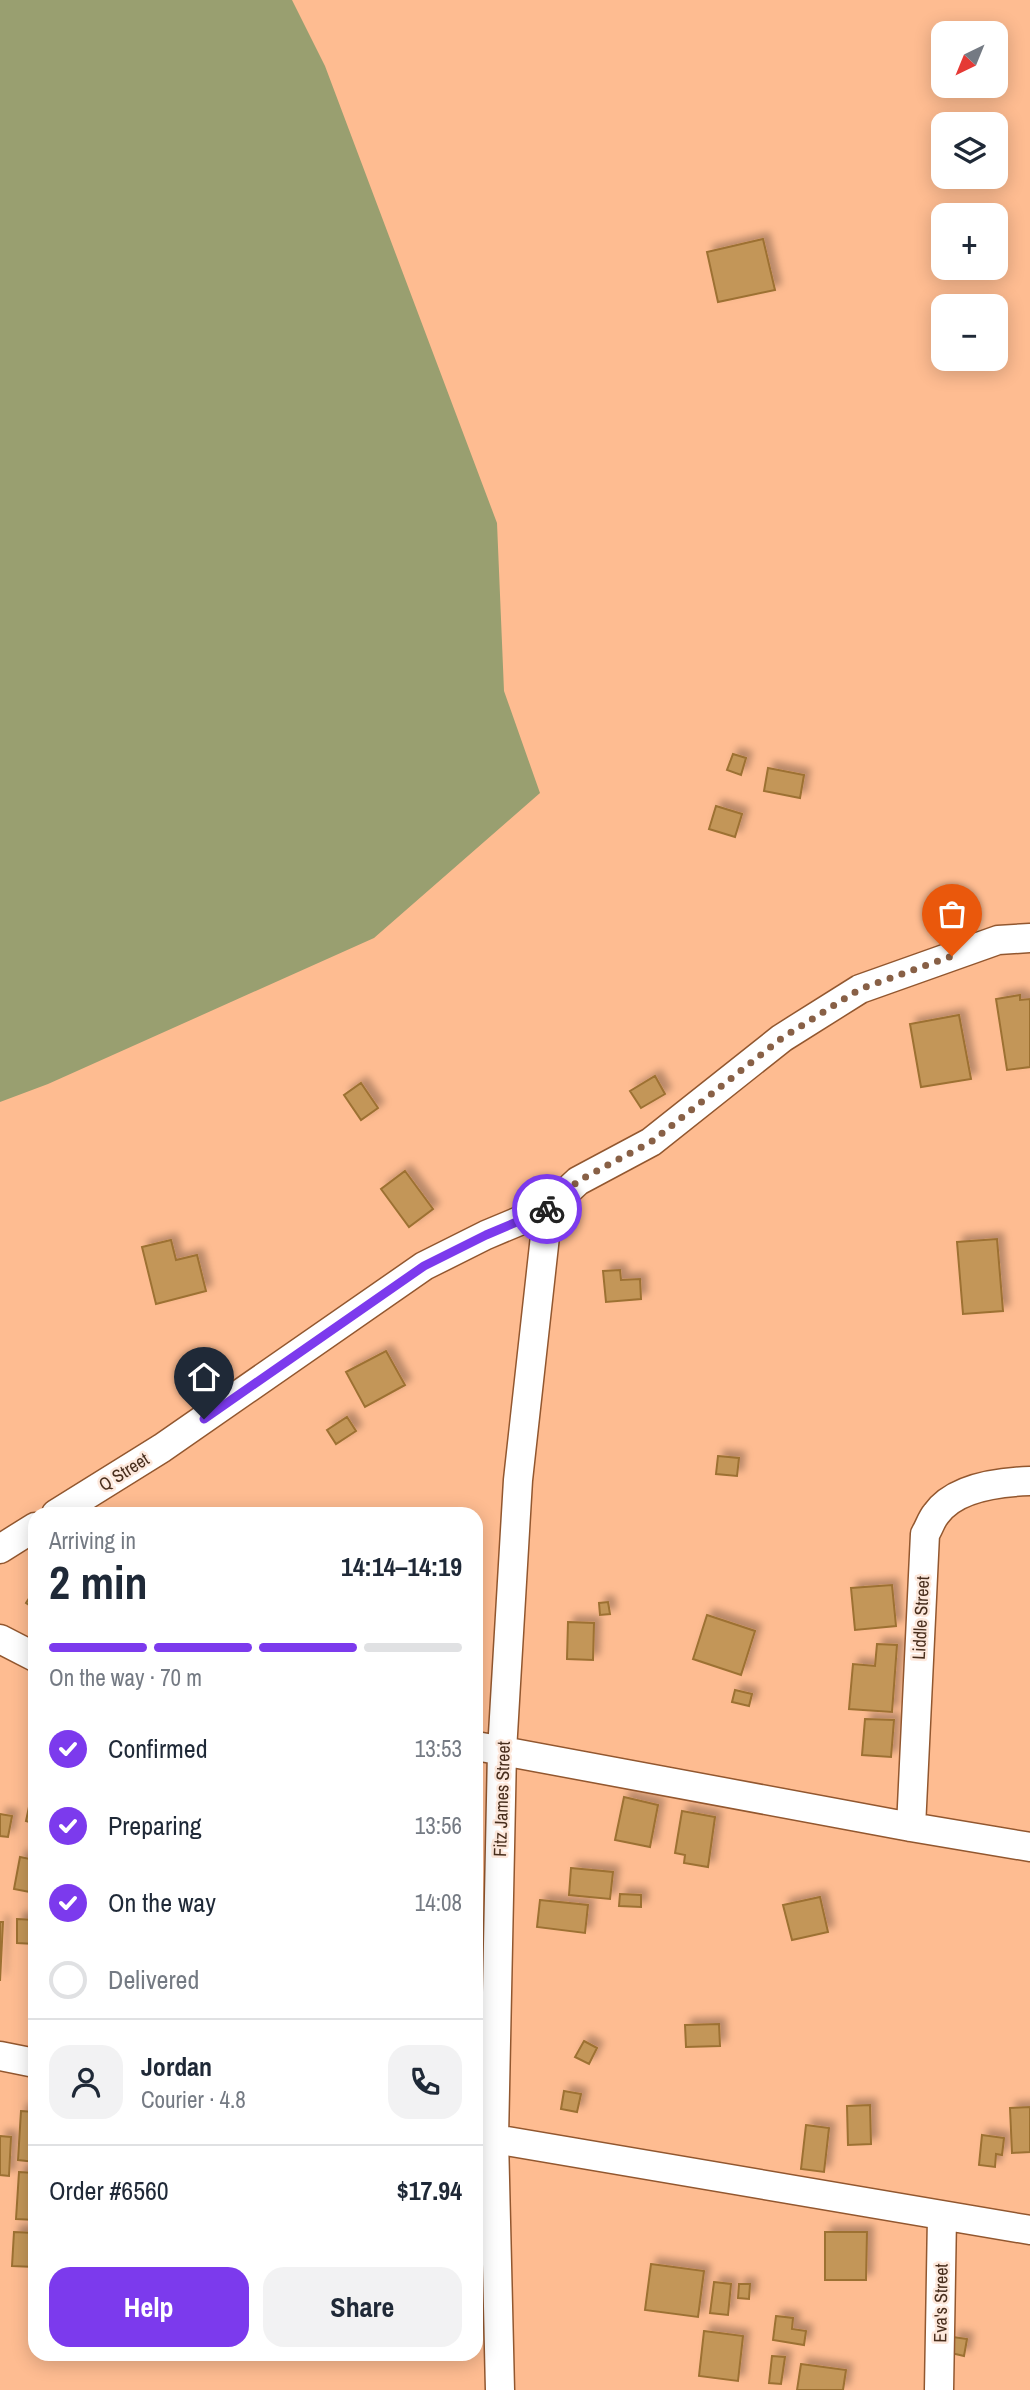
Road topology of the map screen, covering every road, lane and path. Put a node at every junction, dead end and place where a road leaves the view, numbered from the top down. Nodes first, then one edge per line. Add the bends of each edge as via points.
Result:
1 (1030, 938) edge
2 (548, 1209) junction
3 (1030, 1481) edge
4 (67, 1507) edge
5 (28, 1531) edge
6 (0, 1549) edge
7 (0, 1639) edge
8 (28, 1653) edge
9 (489, 1748) edge
10 (911, 1827) junction
11 (1030, 1847) edge
12 (0, 2056) edge
13 (28, 2062) edge
14 (485, 2137) edge
15 (942, 2216) junction
16 (1030, 2230) edge
17 (500, 2390) edge
18 (940, 2390) edge

1 - 2 street via 998,940 860,989 782,1038 651,1142 578,1181
2 - 4 street, Q Street via 424,1266 162,1448
2 - 9 street, Fitz James Street
3 - 10 street, Liddle Street via 1005,1482 958,1495 936,1513 925,1534
5 - 6 street
7 - 8 street
9 - 10 street
9 - 14 street, Fitz James Street
10 - 11 street
12 - 13 street
14 - 15 street
14 - 17 street, Fitz James Street
15 - 16 street
15 - 18 street, Eva's Street

